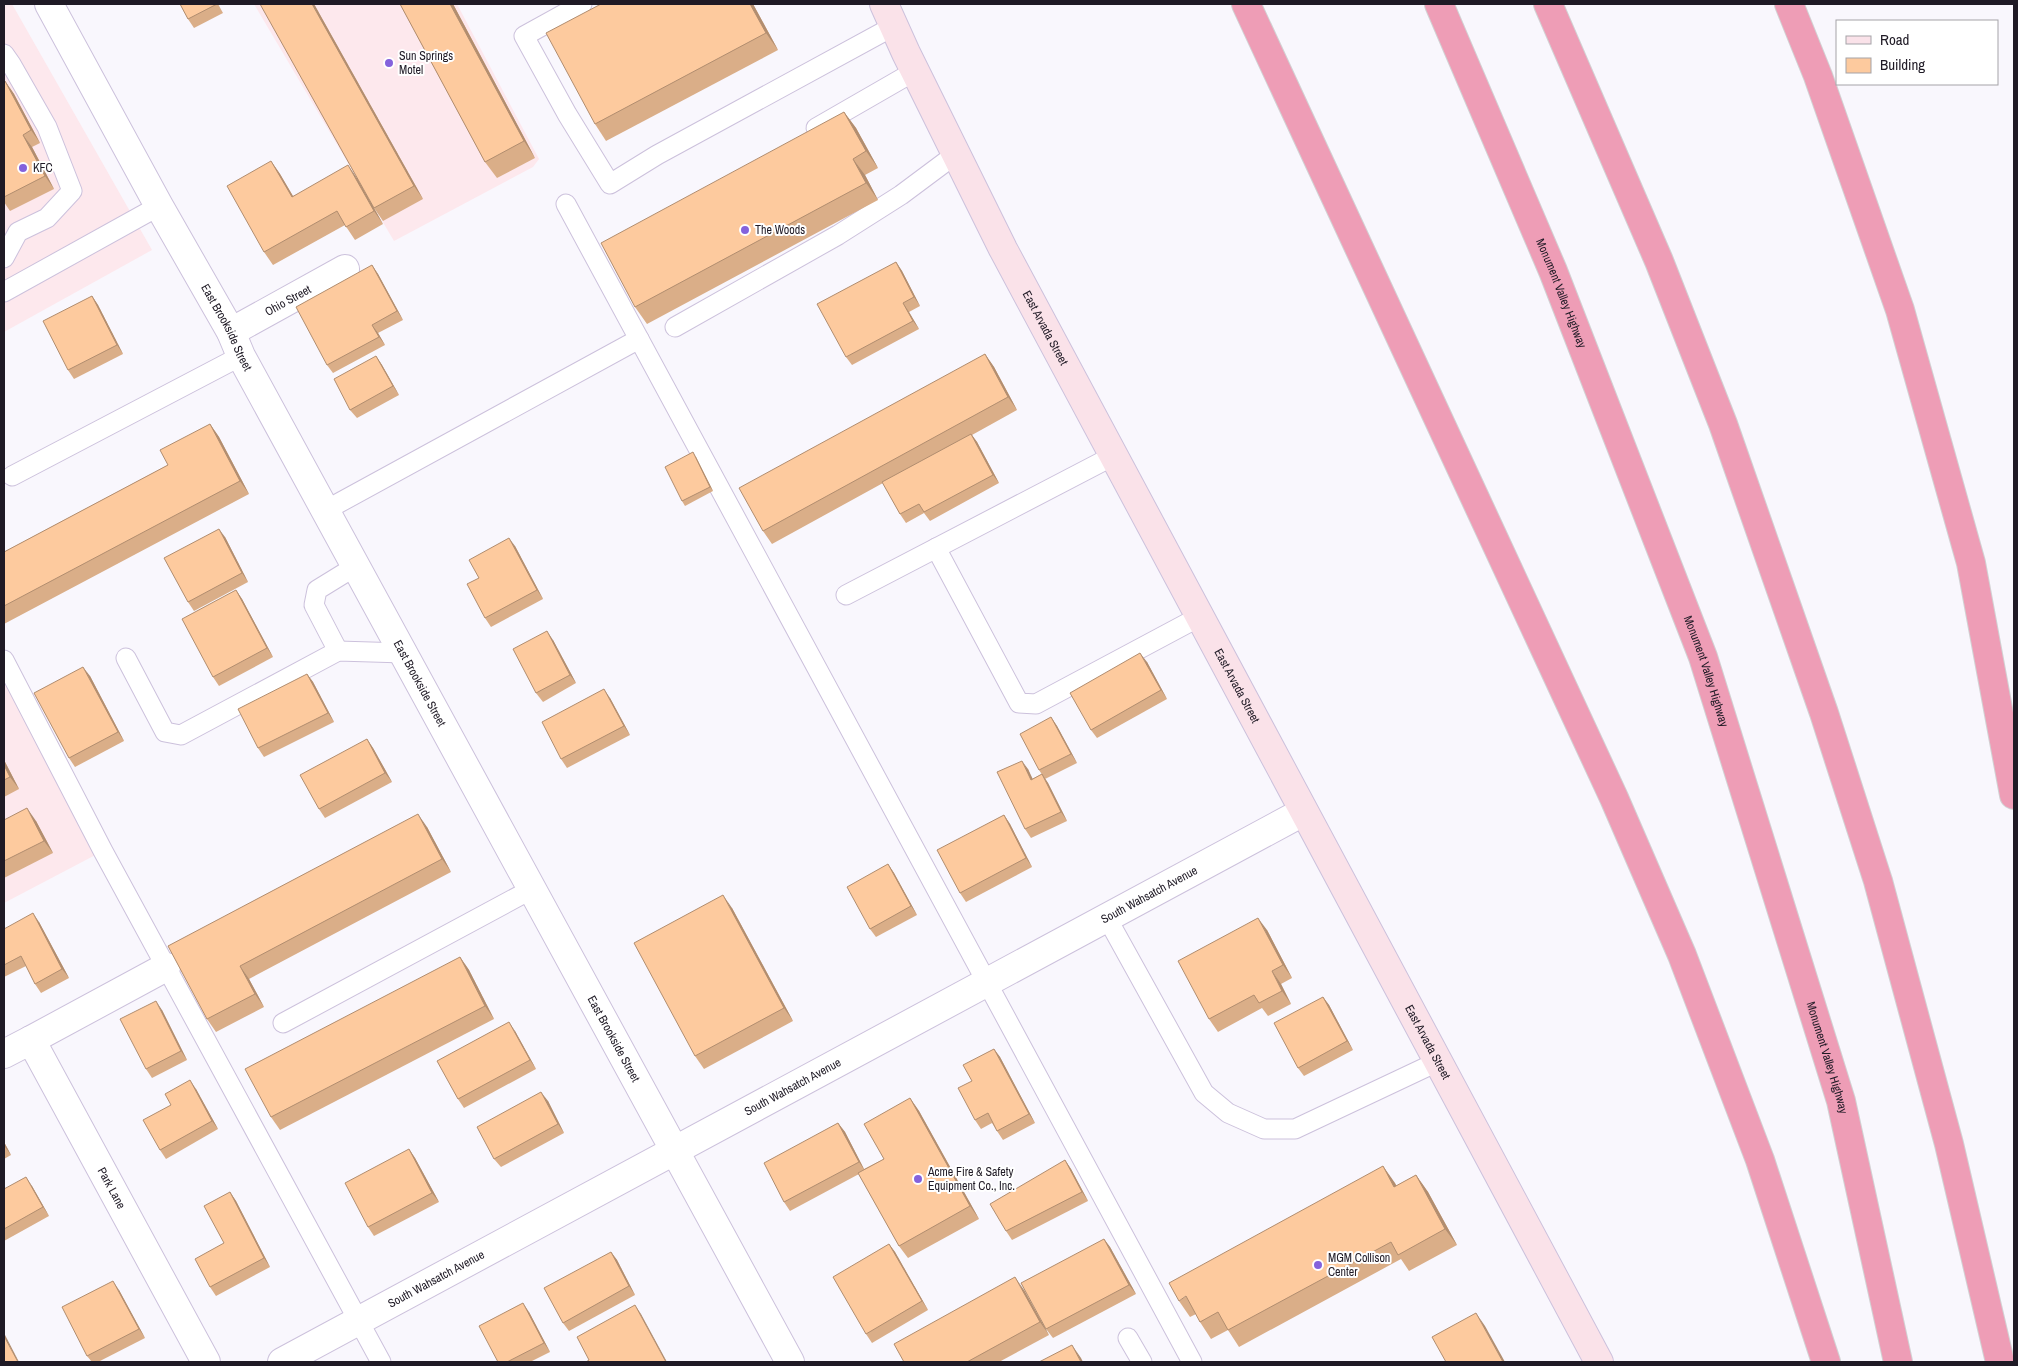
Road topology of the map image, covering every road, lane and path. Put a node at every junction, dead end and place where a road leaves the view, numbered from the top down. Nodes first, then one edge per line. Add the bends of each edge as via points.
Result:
1 (49, 4) edge
2 (582, 4) edge
3 (1246, 4) edge
4 (1267, 4) edge
5 (1439, 4) edge
6 (1548, 4) edge
7 (1789, 4) edge
8 (889, 15) edge
9 (4, 54) edge
10 (915, 71) junction
11 (798, 138) edge
12 (956, 154) junction
13 (1336, 198) junction
14 (566, 204) dead end
15 (159, 206) junction
16 (4, 258) edge
17 (344, 269) dead end
18 (4, 292) edge
19 (675, 327) dead end
20 (639, 339) junction
21 (236, 344) junction
22 (1113, 456) junction
23 (12, 476) dead end
24 (326, 510) junction
25 (936, 548) junction
26 (356, 566) junction
27 (846, 595) dead end
28 (1199, 617) junction
29 (338, 651) junction
30 (404, 653) junction
31 (126, 658) dead end
32 (4, 660) edge
33 (2014, 795) edge
34 (1303, 812) junction
35 (532, 889) junction
36 (1107, 918) junction
37 (166, 967) junction
38 (988, 982) junction
39 (283, 1023) dead end
40 (31, 1040) junction
41 (4, 1054) edge
42 (1437, 1062) junction
43 (675, 1151) junction
44 (358, 1321) junction
45 (1128, 1338) dead end
46 (206, 1362) edge
47 (282, 1362) edge
48 (381, 1362) edge
49 (790, 1362) edge
50 (1142, 1362) edge
51 (1192, 1362) edge
52 (1599, 1362) edge
53 (1826, 1362) edge
54 (1898, 1362) edge
55 (2000, 1362) edge

1 - 15 street, East Brookside Street
2 - 8 lane via 524,36 610,184
3 - 13 highway
4 - 13 highway
5 - 54 highway, Monument Valley Highway via 1553,271 1703,657 1841,1101
6 - 55 highway via 1659,261 1716,406 1824,712 1878,881 1939,1107
7 - 33 highway via 1818,76 1900,310 1971,563
8 - 10 street, East Arvada Street
9 - 16 lane via 47,127 72,191 47,218 18,232
10 - 11 lane
10 - 12 street, East Arvada Street
12 - 19 lane via 901,195 838,235
12 - 22 street, East Arvada Street
13 - 53 highway via 1614,798 1682,955 1760,1160
14 - 20 lane
15 - 18 lane
15 - 21 street, East Brookside Street
17 - 21 street, Ohio Street
20 - 24 lane
20 - 38 lane
21 - 23 lane
21 - 24 street, East Brookside Street
22 - 25 lane
22 - 28 street, East Arvada Street
24 - 26 street, East Brookside Street
25 - 27 lane
25 - 28 lane via 1019,703 1036,704
26 - 29 lane via 317,590 314,605
26 - 30 street, East Brookside Street
28 - 34 street, East Arvada Street
29 - 30 lane
29 - 31 lane via 181,735 165,732
30 - 35 street, East Brookside Street
32 - 37 lane
34 - 36 street, South Wahsatch Avenue
34 - 42 street, East Arvada Street
35 - 39 lane
35 - 43 street, East Brookside Street
36 - 38 street, South Wahsatch Avenue
36 - 42 lane via 1204,1093 1228,1114 1264,1129 1295,1129
37 - 40 street
37 - 44 lane
38 - 43 street, South Wahsatch Avenue
38 - 51 lane
40 - 41 street
40 - 46 street, Park Lane
42 - 52 street, East Arvada Street
43 - 44 street, South Wahsatch Avenue
43 - 49 street, East Brookside Street
44 - 47 street, South Wahsatch Avenue
44 - 48 lane
45 - 50 lane

